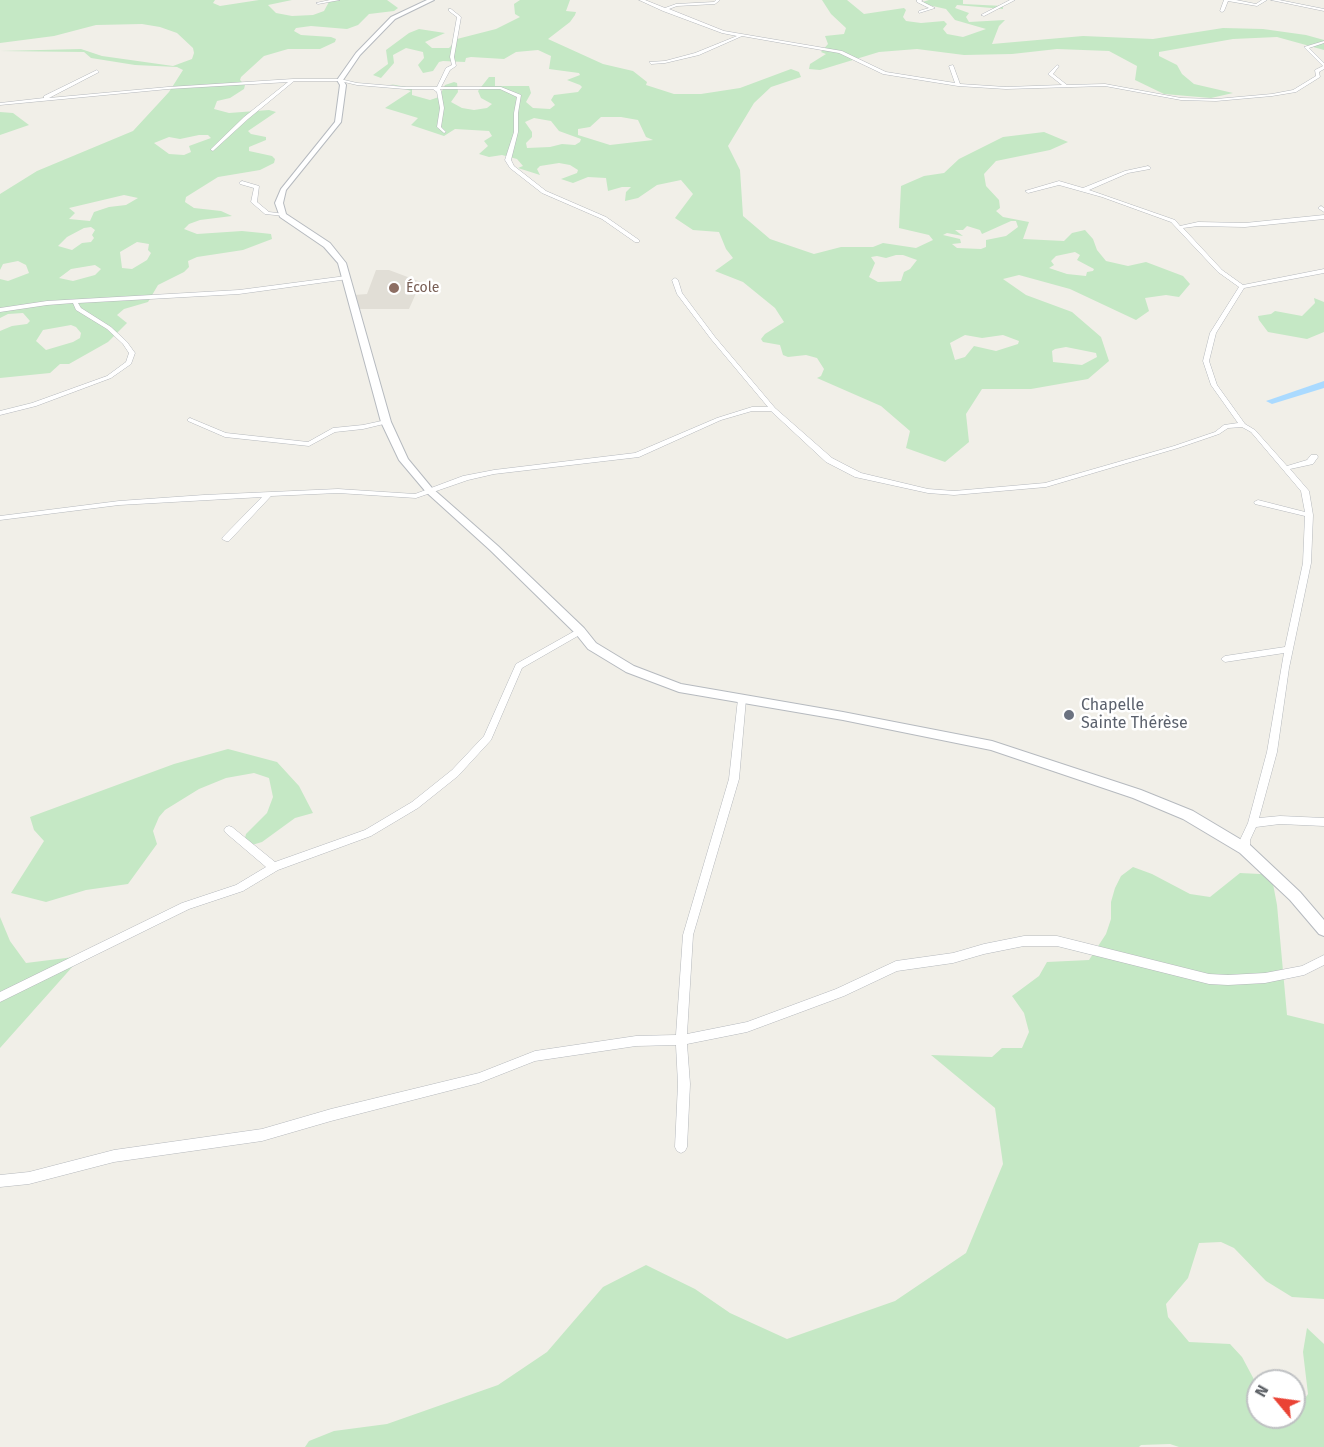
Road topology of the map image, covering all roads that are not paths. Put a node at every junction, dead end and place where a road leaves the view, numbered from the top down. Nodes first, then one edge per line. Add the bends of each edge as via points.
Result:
1 (338, 0) edge
2 (431, 0) edge
3 (641, 0) edge
4 (673, 0) edge
5 (718, 0) edge
6 (921, 0) edge
7 (1013, 0) edge
8 (1227, 0) edge
9 (1265, 0) edge
10 (1273, 0) edge
11 (318, 3) dead end
12 (1291, 3) junction
13 (676, 5) junction
14 (1257, 5) junction
15 (1269, 7) dead end
16 (1285, 7) dead end
17 (450, 10) dead end
18 (664, 10) junction
19 (1324, 10) edge
20 (1222, 11) dead end
21 (920, 12) dead end
22 (982, 15) dead end
23 (740, 36) junction
24 (1324, 42) edge
25 (651, 63) dead end
26 (951, 66) dead end
27 (1057, 66) dead end
28 (1324, 67) edge
29 (96, 71) dead end
30 (293, 80) junction
31 (339, 80) junction
32 (958, 85) junction
33 (1066, 86) junction
34 (436, 87) junction
35 (47, 100) junction
36 (0, 104) edge
37 (444, 132) dead end
38 (213, 150) dead end
39 (1148, 168) dead end
40 (242, 183) dead end
41 (1084, 190) junction
42 (1028, 191) dead end
43 (283, 215) junction
44 (1324, 217) edge
45 (1181, 228) junction
46 (638, 241) dead end
47 (1324, 271) edge
48 (346, 278) junction
49 (675, 280) dead end
50 (1242, 287) junction
51 (75, 302) junction
52 (0, 310) edge
53 (773, 409) junction
54 (0, 413) edge
55 (190, 420) dead end
56 (386, 422) junction
57 (1243, 425) junction
58 (1314, 457) dead end
59 (1286, 468) junction
60 (431, 492) junction
61 (268, 495) junction
62 (1258, 502) dead end
63 (1309, 515) junction
64 (0, 518) edge
65 (226, 539) dead end
66 (580, 631) junction
67 (1289, 649) junction
68 (1224, 659) dead end
69 (742, 699) junction
70 (1324, 822) edge
71 (1252, 823) junction
72 (229, 830) dead end
73 (1245, 849) junction
74 (274, 867) junction
75 (1324, 930) edge
76 (1324, 960) edge
77 (0, 997) edge
78 (681, 1040) junction
79 (681, 1147) dead end
80 (0, 1180) edge

1 - 11 street
2 - 31 main road via 401,13 379,31
3 - 18 street
4 - 13 street
5 - 13 street
6 - 21 street via 918,1 933,8
7 - 22 street
8 - 14 street
8 - 20 street
9 - 14 street
10 - 12 street
12 - 16 street
12 - 19 street
13 - 18 street
14 - 15 street
17 - 34 street via 459,17 454,66
18 - 23 street
23 - 25 street via 697,54
23 - 32 street via 840,52 885,73
24 - 28 street via 1306,47
26 - 32 street
27 - 33 street via 1050,74
28 - 33 street via 1317,71 1318,76 1294,91 1245,98 1186,99 1111,86
29 - 35 street via 46,97
30 - 31 street
30 - 35 street
30 - 38 street
31 - 34 street via 366,85
31 - 43 main road via 343,86 338,122 283,190 279,203
32 - 33 street
34 - 37 street via 442,108 439,127
34 - 46 street via 496,87 517,94 516,132 508,160 512,167 544,192 604,218
35 - 36 street
39 - 41 street via 1127,172
40 - 43 street via 257,187 254,202 267,213
41 - 42 street via 1055,183
41 - 45 street via 1160,216
43 - 48 main road via 332,250 342,263
44 - 45 street
45 - 50 street via 1220,271
47 - 50 street
48 - 51 street via 239,292
48 - 56 main road
49 - 53 street via 679,293 713,338
50 - 57 street via 1213,333 1206,361 1214,385
51 - 52 street
51 - 54 street via 78,309 125,343 132,353 129,363 109,377 34,405
53 - 57 street via 829,460 850,471 897,485 954,493 1046,484 1176,447 1226,426
53 - 60 street via 752,409 719,419 636,455 504,470 466,478
55 - 56 street via 225,435 309,444 333,430
56 - 60 main road via 404,460
57 - 59 street
58 - 59 street via 1310,462
59 - 63 street via 1305,491
60 - 61 street via 411,496 338,491
60 - 66 main road
61 - 64 street via 129,502
61 - 65 street
62 - 63 street
63 - 67 street via 1307,563
66 - 69 main road via 603,654 648,678 678,688
66 - 74 street via 519,666 488,738 455,773 415,805 358,837
67 - 68 street
67 - 71 street via 1272,752
69 - 73 main road via 961,739 1038,759 1172,808
69 - 78 street via 735,778 688,935
70 - 71 street
71 - 73 street
72 - 74 street
73 - 75 main road
74 - 77 street via 248,884 186,906
76 - 78 street via 1304,970 1265,978 1209,979 1057,941 1024,941 953,958 896,966 840,993 747,1028
78 - 79 street
78 - 80 street via 636,1041 535,1056 479,1078 262,1135 114,1156 29,1178

